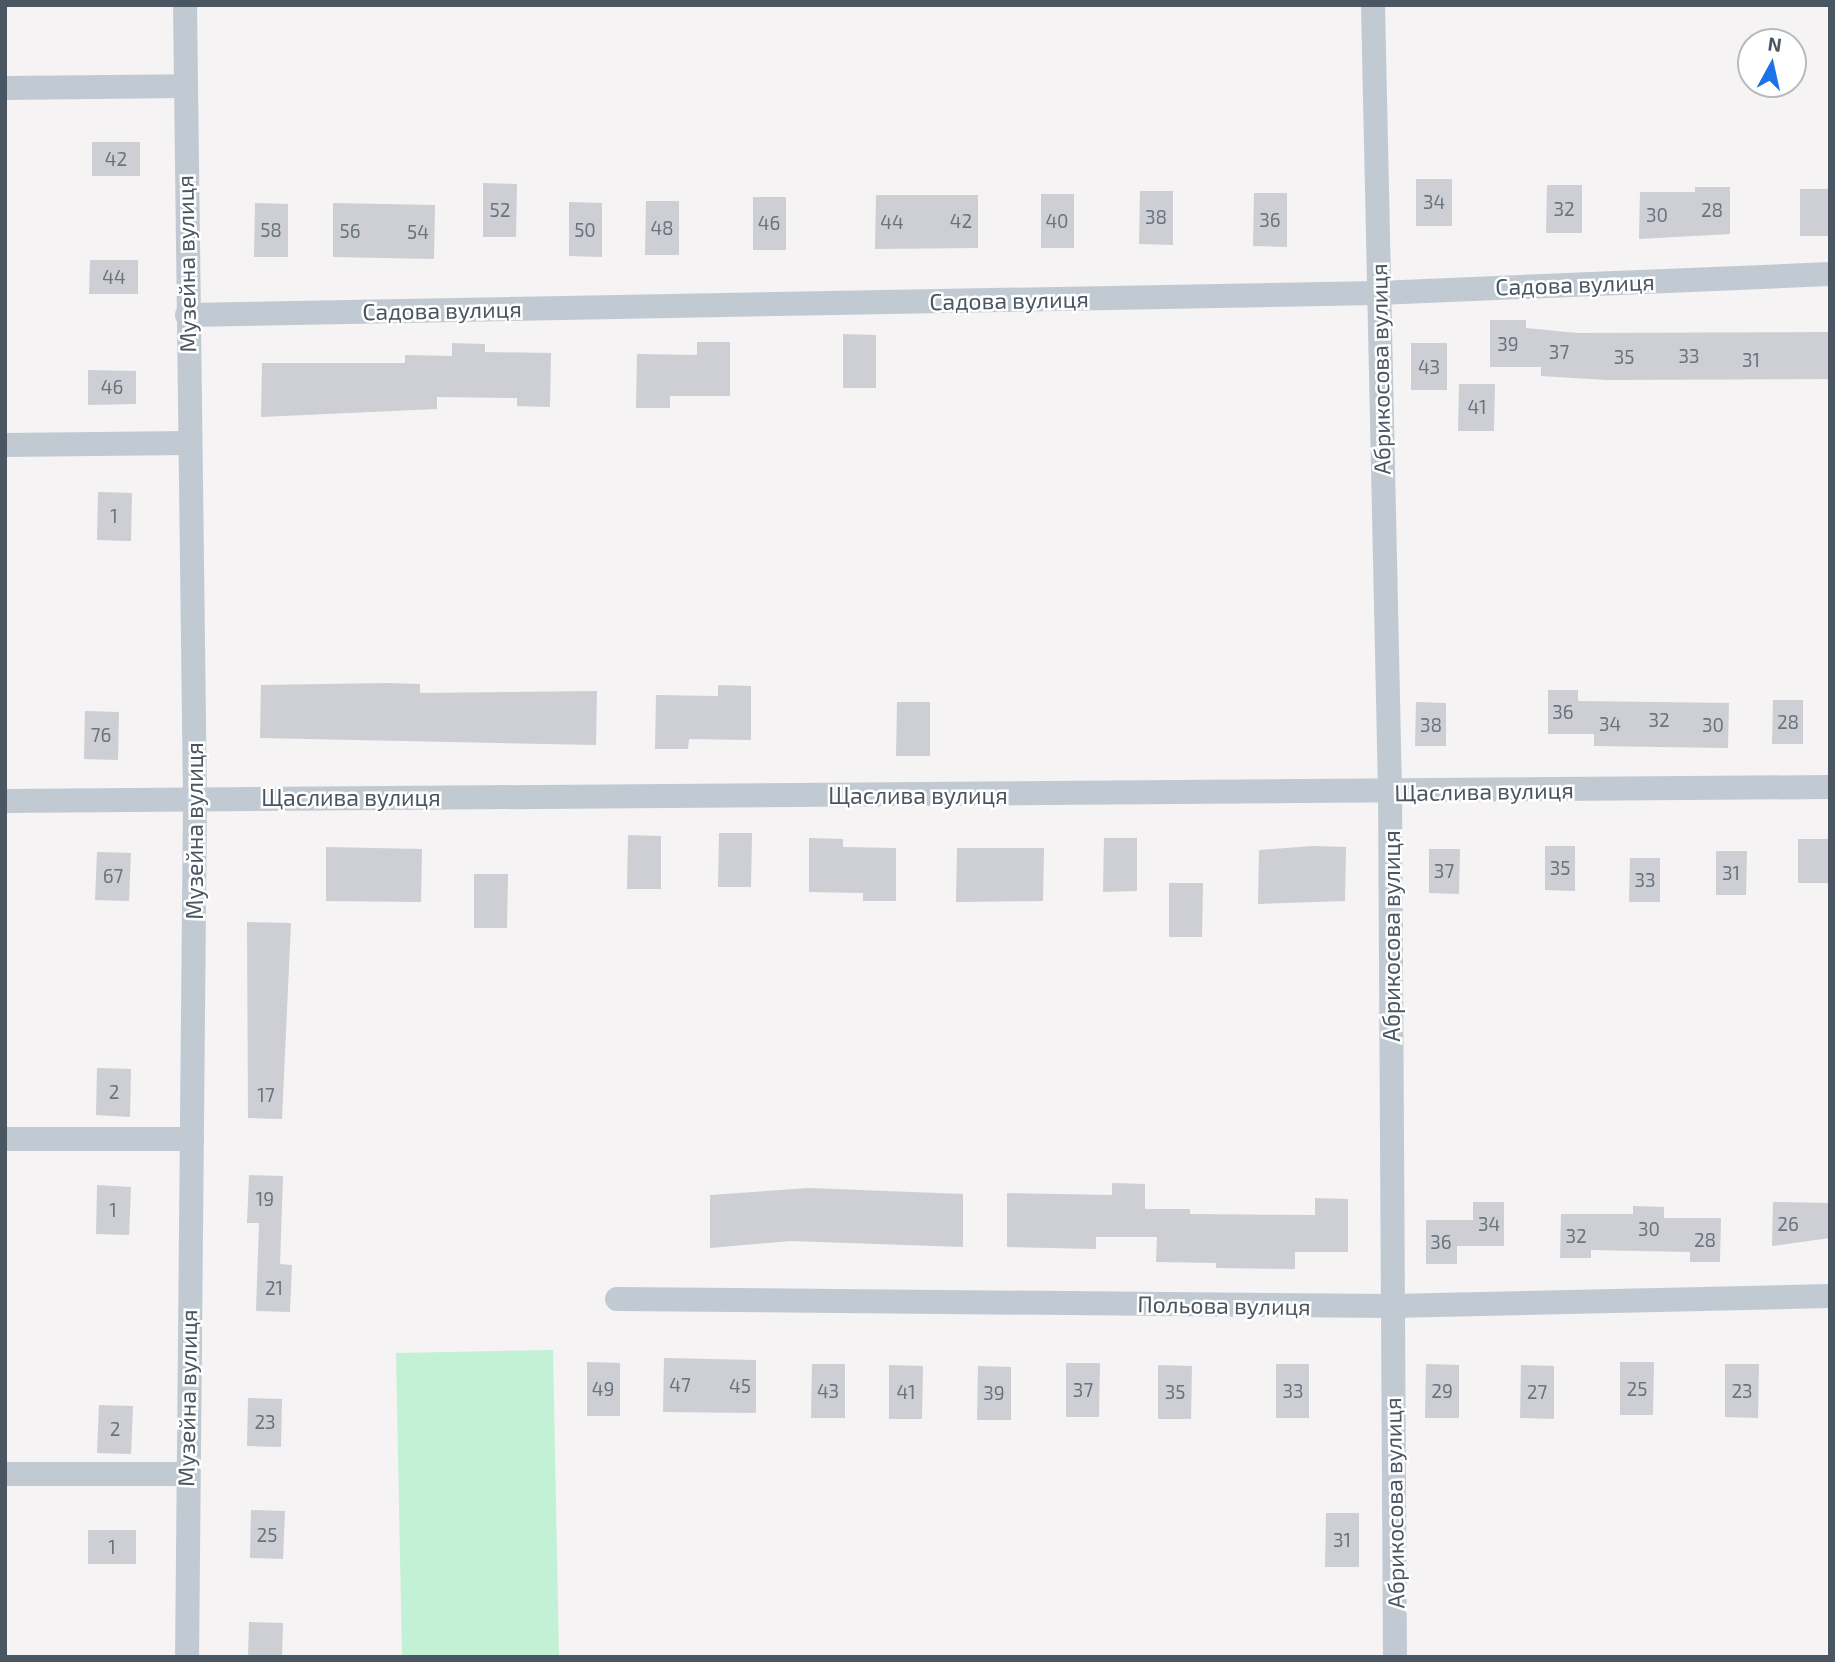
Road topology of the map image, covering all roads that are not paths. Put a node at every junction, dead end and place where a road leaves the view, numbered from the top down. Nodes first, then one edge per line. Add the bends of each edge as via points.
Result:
1 (185, 5) edge
2 (1373, 5) edge
3 (184, 86) junction
4 (5, 88) edge
5 (1830, 274) edge
6 (1378, 293) junction
7 (187, 315) junction
8 (187, 443) junction
9 (5, 445) edge
10 (1830, 788) edge
11 (1390, 792) junction
12 (195, 798) junction
13 (5, 801) edge
14 (5, 1139) edge
15 (192, 1139) junction
16 (1830, 1296) edge
17 (617, 1299) dead end
18 (1392, 1306) junction
19 (5, 1474) edge
20 (186, 1474) junction
21 (187, 1657) edge
22 (1395, 1657) edge

1 - 3 street, Музейна вулиця
2 - 6 street, Абрикосова вулиця
3 - 4 street
3 - 7 street, Музейна вулиця
5 - 6 street, Садова вулиця
6 - 7 street, Садова вулиця
6 - 11 street, Абрикосова вулиця
7 - 8 street, Музейна вулиця
8 - 9 street
8 - 12 street, Музейна вулиця
10 - 11 street, Щаслива вулиця
11 - 12 street, Щаслива вулиця
11 - 18 street, Абрикосова вулиця
12 - 13 street, Щаслива вулиця
12 - 15 street, Музейна вулиця
14 - 15 street
15 - 20 street, Музейна вулиця
16 - 18 street, Польова вулиця
17 - 18 street, Польова вулиця
18 - 22 street, Абрикосова вулиця
19 - 20 street
20 - 21 street, Музейна вулиця

